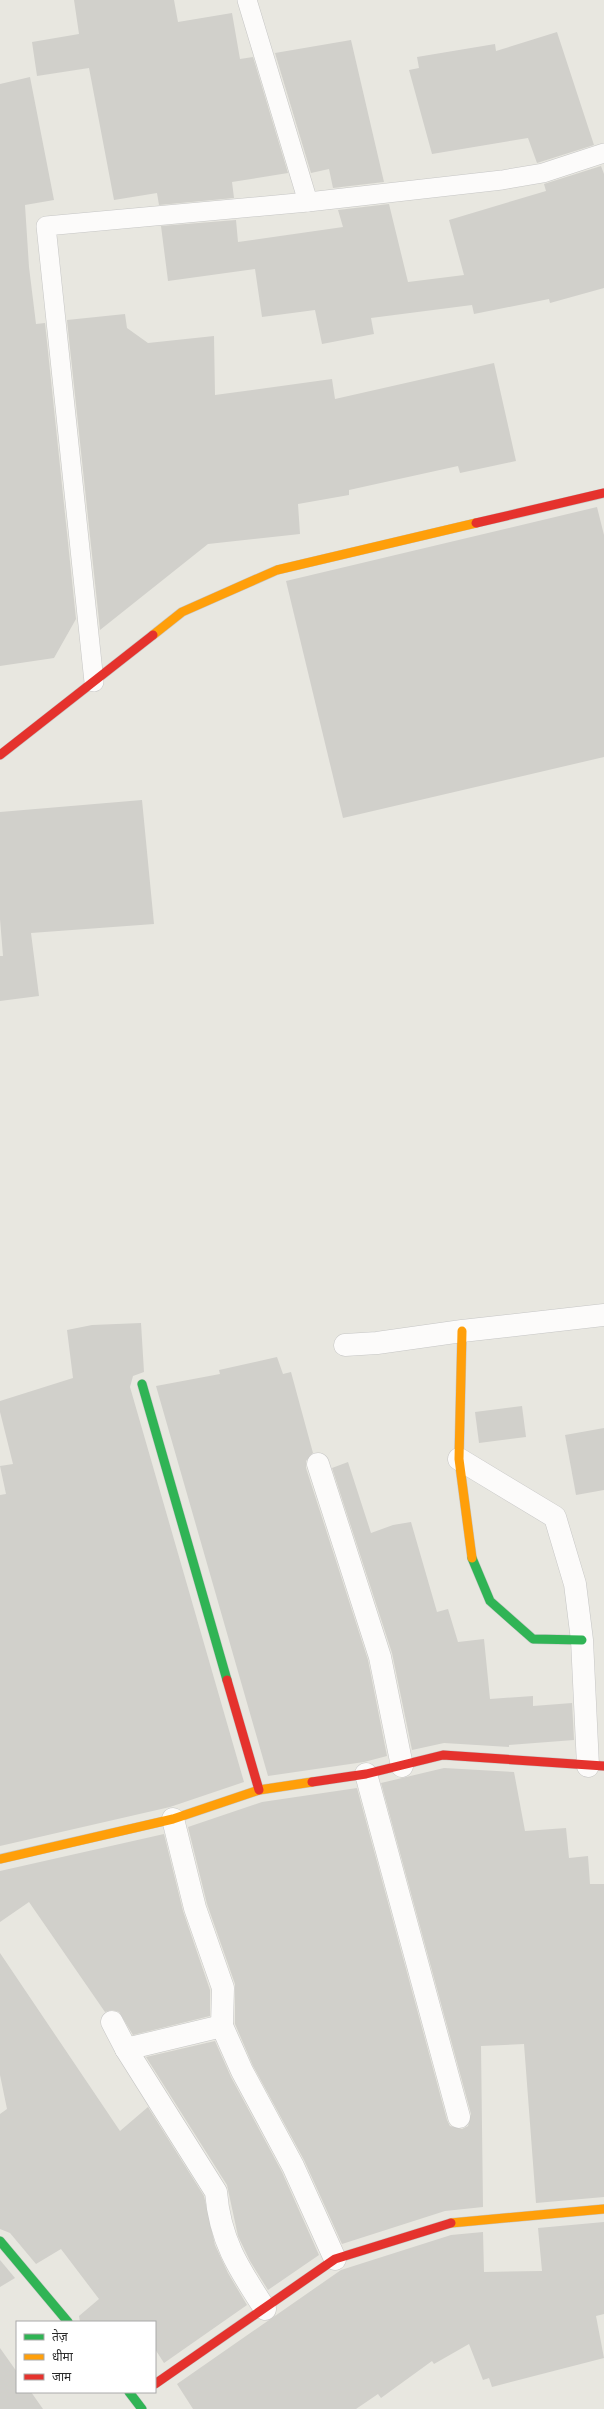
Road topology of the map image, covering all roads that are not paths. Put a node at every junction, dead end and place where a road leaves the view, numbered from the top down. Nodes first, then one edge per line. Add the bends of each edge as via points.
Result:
1 (247, 0) edge
2 (604, 153) edge
3 (308, 202) junction
4 (604, 493) edge
5 (94, 682) junction
6 (0, 755) edge
7 (604, 1315) edge
8 (462, 1331) junction
9 (345, 1345) dead end
10 (142, 1384) dead end
11 (459, 1459) junction
12 (318, 1464) dead end
13 (582, 1640) junction
14 (402, 1766) junction
15 (596, 1766) edge
16 (366, 1774) junction
17 (259, 1790) junction
18 (174, 1819) junction
19 (0, 1859) edge
20 (112, 2022) dead end
21 (222, 2026) junction
22 (126, 2048) junction
23 (459, 2117) dead end
24 (604, 2209) edge
25 (0, 2241) edge
26 (335, 2259) junction
27 (265, 2308) junction
28 (67, 2321) edge
29 (156, 2383) edge

1 - 3 lane
2 - 3 lane via 543,173 502,180
3 - 5 lane via 46,226
4 - 5 street via 276,570 182,612
5 - 6 street
7 - 8 street
8 - 9 street
8 - 11 street
10 - 17 street
11 - 13 street via 555,1517 575,1584
11 - 13 street via 470,1553 490,1601 533,1639
12 - 14 street via 380,1657
13 - 15 street
14 - 15 street via 442,1755
14 - 16 street
16 - 17 street
16 - 23 street
17 - 18 street
18 - 19 street
18 - 21 street via 196,1908 223,1988
20 - 22 street
21 - 22 street
21 - 26 street via 242,2071 293,2166
22 - 27 street via 216,2192 218,2213 234,2262
24 - 26 street via 449,2223
25 - 28 street
26 - 27 street
27 - 29 street

